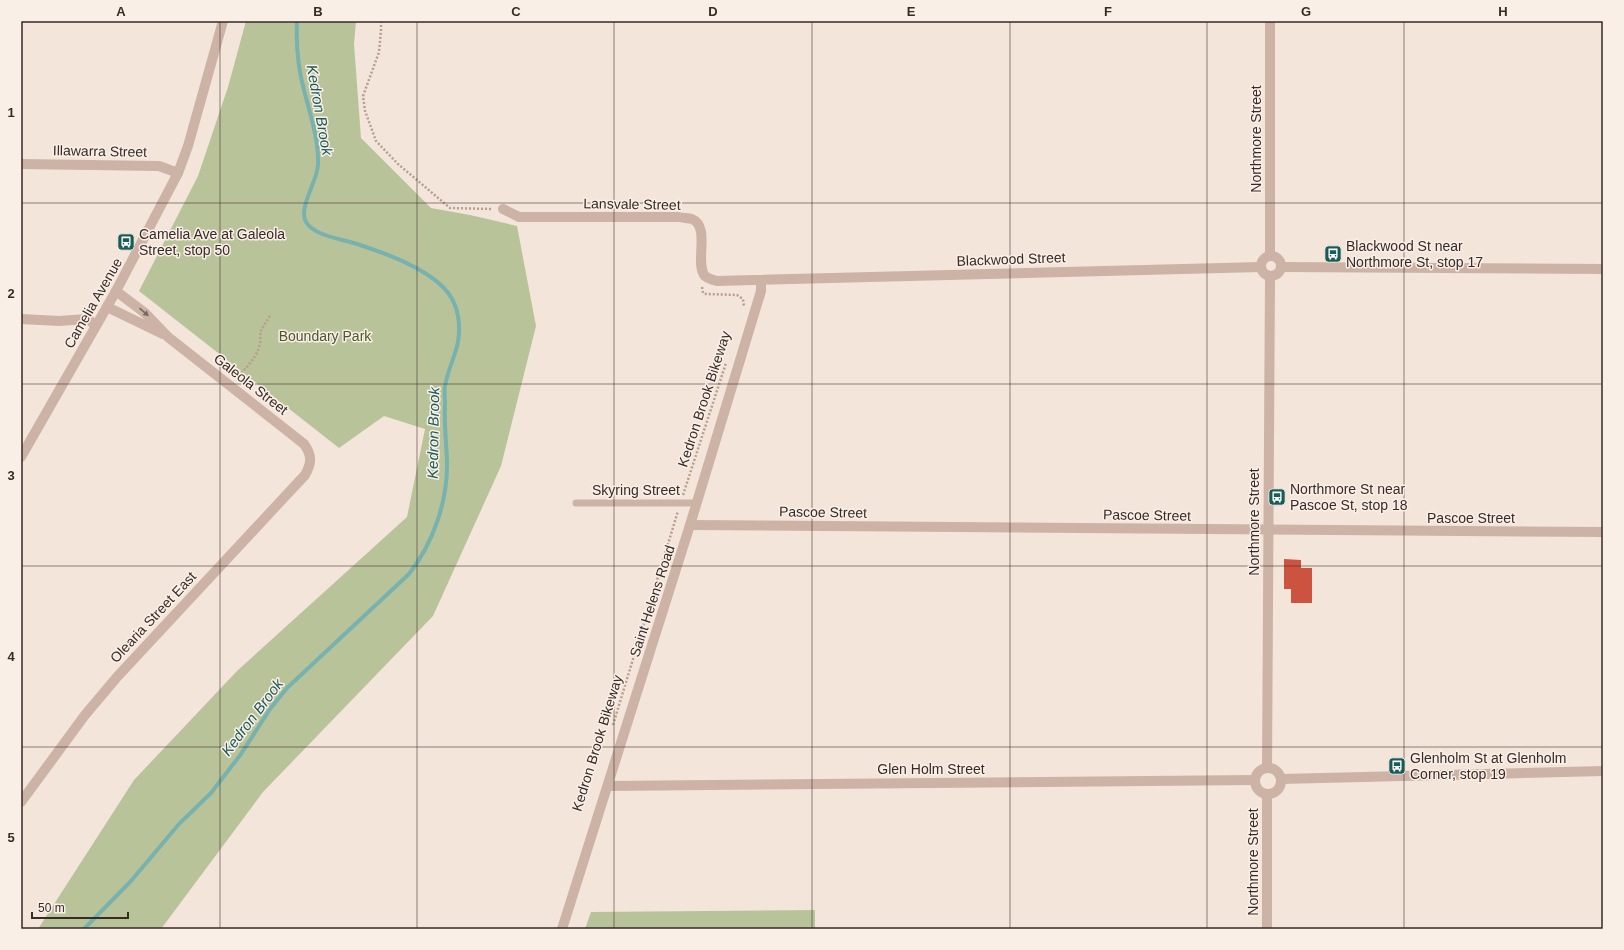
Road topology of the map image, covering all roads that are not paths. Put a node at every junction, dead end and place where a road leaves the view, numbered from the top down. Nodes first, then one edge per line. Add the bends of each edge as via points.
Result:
1 (223, 21) edge
2 (1270, 21) edge
3 (21, 164) edge
4 (178, 174) junction
5 (503, 209) road end
6 (1270, 256) junction
7 (1261, 267) junction
8 (1281, 267) junction
9 (1603, 269) edge
10 (1270, 276) junction
11 (761, 280) junction
12 (116, 291) junction
13 (107, 307) junction
14 (21, 319) edge
15 (96, 325) junction
16 (168, 337) junction
17 (21, 457) edge
18 (311, 458) joint
19 (576, 503) dead end
20 (696, 503) junction
21 (690, 525) junction
22 (1268, 530) junction
23 (1603, 532) edge
24 (1267, 768) junction
25 (1603, 771) edge
26 (1281, 779) junction
27 (1255, 780) junction
28 (608, 786) junction
29 (24, 791) edge
30 (1267, 794) junction
31 (21, 802) edge
32 (562, 929) edge
33 (1267, 929) edge

1 - 4 street, Camelia Avenue
2 - 6 street, Northmore Street
3 - 4 street, Illawarra Street via 159,166
4 - 12 street, Camelia Avenue
5 - 11 street, Lansvale Street via 518,217 679,217 693,220 701,231 704,275 717,281
6 - 7 street via 1263,260
6 - 8 street via 1278,259
7 - 10 street via 1263,272
7 - 11 street, Blackwood Street
8 - 9 street
8 - 10 street via 1277,275
10 - 22 street, Northmore Street
11 - 20 street, Saint Helens Road via 761,291
12 - 13 street, Camelia Avenue
12 -> 16 street, Galeola Street via 145,313
13 - 15 street, Camelia Avenue
13 - 16 street, Galeola Street
14 - 15 street via 86,319
15 - 17 street, Camelia Avenue
16 - 18 street, Galeola Street via 304,444
18 - 29 street, Olearia Street East via 310,467 305,475 117,677
19 - 20 lane, Skyring Street
20 - 21 street, Saint Helens Road
21 - 22 street, Pascoe Street
21 - 28 street, Saint Helens Road
22 - 23 street, Pascoe Street
22 - 24 street, Northmore Street
24 - 26 street via 1276,771
24 - 27 street via 1259,771
25 - 26 street
26 - 30 street via 1278,789
27 - 28 street, Glen Holm Street
27 - 30 street via 1258,790
28 - 32 street, Saint Helens Road
29 - 31 street, Olearia Street East
30 - 33 street, Northmore Street

